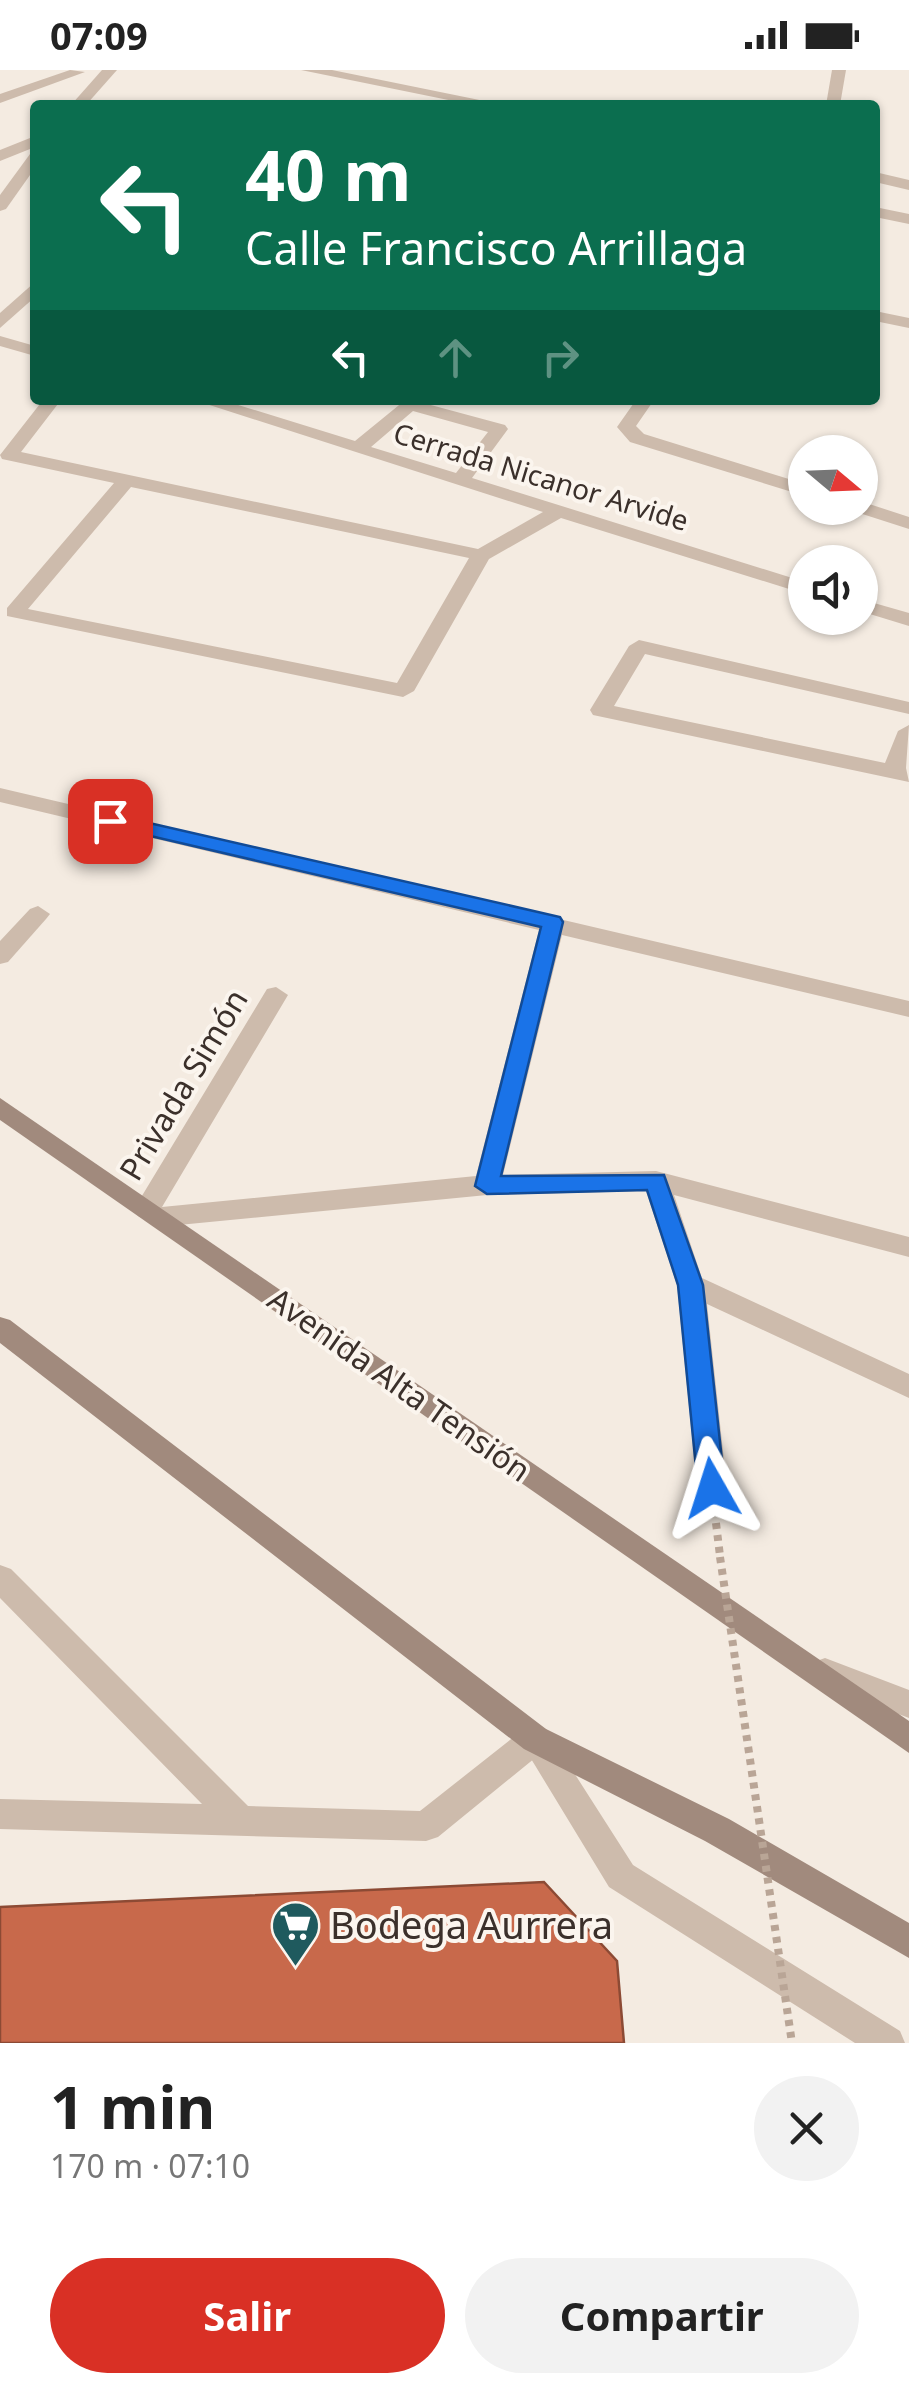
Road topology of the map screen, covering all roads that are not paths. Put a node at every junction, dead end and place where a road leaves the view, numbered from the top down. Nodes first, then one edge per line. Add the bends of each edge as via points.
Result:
1 (308, 70) edge
2 (838, 70) edge
3 (75, 71) edge
4 (108, 72) edge
5 (0, 99) edge
6 (83, 100) edge
7 (470, 100) edge
8 (835, 100) edge
9 (30, 143) edge
10 (0, 156) edge
11 (30, 164) edge
12 (880, 178) edge
13 (909, 184) edge
14 (0, 206) edge
15 (880, 213) edge
16 (909, 219) edge
17 (30, 292) edge
18 (880, 317) edge
19 (0, 323) edge
20 (909, 323) edge
21 (0, 341) edge
22 (30, 350) edge
23 (48, 405) edge
24 (219, 405) edge
25 (409, 405) edge
26 (418, 405) edge
27 (641, 405) edge
28 (358, 448) junction
29 (5, 455) edge
30 (127, 480) junction
31 (460, 480) junction
32 (788, 485) edge
33 (558, 511) junction
34 (878, 513) edge
35 (909, 522) edge
36 (481, 555) junction
37 (788, 583) edge
38 (878, 611) edge
39 (909, 620) edge
40 (909, 708) edge
41 (909, 731) edge
42 (901, 773) edge
43 (0, 795) edge
44 (38, 914) dead end
45 (553, 922) junction
46 (0, 956) edge
47 (276, 995) dead end
48 (909, 1009) edge
49 (0, 1107) edge
50 (656, 1181) junction
51 (487, 1186) junction
52 (152, 1213) junction
53 (909, 1246) edge
54 (691, 1285) junction
55 (0, 1328) edge
56 (909, 1386) edge
57 (712, 1488) dead end
58 (0, 1578) edge
59 (798, 1662) junction
60 (909, 1704) edge
61 (535, 1739) junction
62 (909, 1739) edge
63 (0, 1814) edge
64 (240, 1821) junction
65 (909, 1942) edge
66 (887, 2043) edge

1 - 7 street
2 - 8 street
3 - 4 street
3 - 5 street
4 - 6 street
9 - 10 street
11 - 14 street
12 - 13 street
15 - 16 street
17 - 19 street
18 - 20 street
21 - 22 street
23 - 29 street
24 - 28 street, Cerrada Nicanor Arvide
25 - 28 street
26 - 31 street via 498,429
27 - 32 street via 626,427 637,438
28 - 31 street, Cerrada Nicanor Arvide
29 - 30 street
30 - 36 street
30 - 36 street via 14,612 403,691
31 - 33 street, Cerrada Nicanor Arvide
33 - 36 street
33 - 37 street, Cerrada Nicanor Arvide
34 - 35 street
38 - 39 street
40 - 42 street via 640,646 601,710
41 - 42 street
43 - 45 street
44 - 46 street
45 - 48 street
45 - 51 street
47 - 52 street, Privada Simón
49 - 52 main road, Avenida Alta Tensión
50 - 51 street
50 - 53 street
50 - 54 street
51 - 52 street
52 - 59 main road, Avenida Alta Tensión
54 - 56 street
54 - 57 street
55 - 61 main road
58 - 64 street
59 - 60 street, Avenida Alta Tensión
59 - 62 main road, Avenida Alta Tensión
61 - 64 street via 426,1826
61 - 65 main road via 717,1830
61 - 66 street via 621,1876
63 - 64 street

